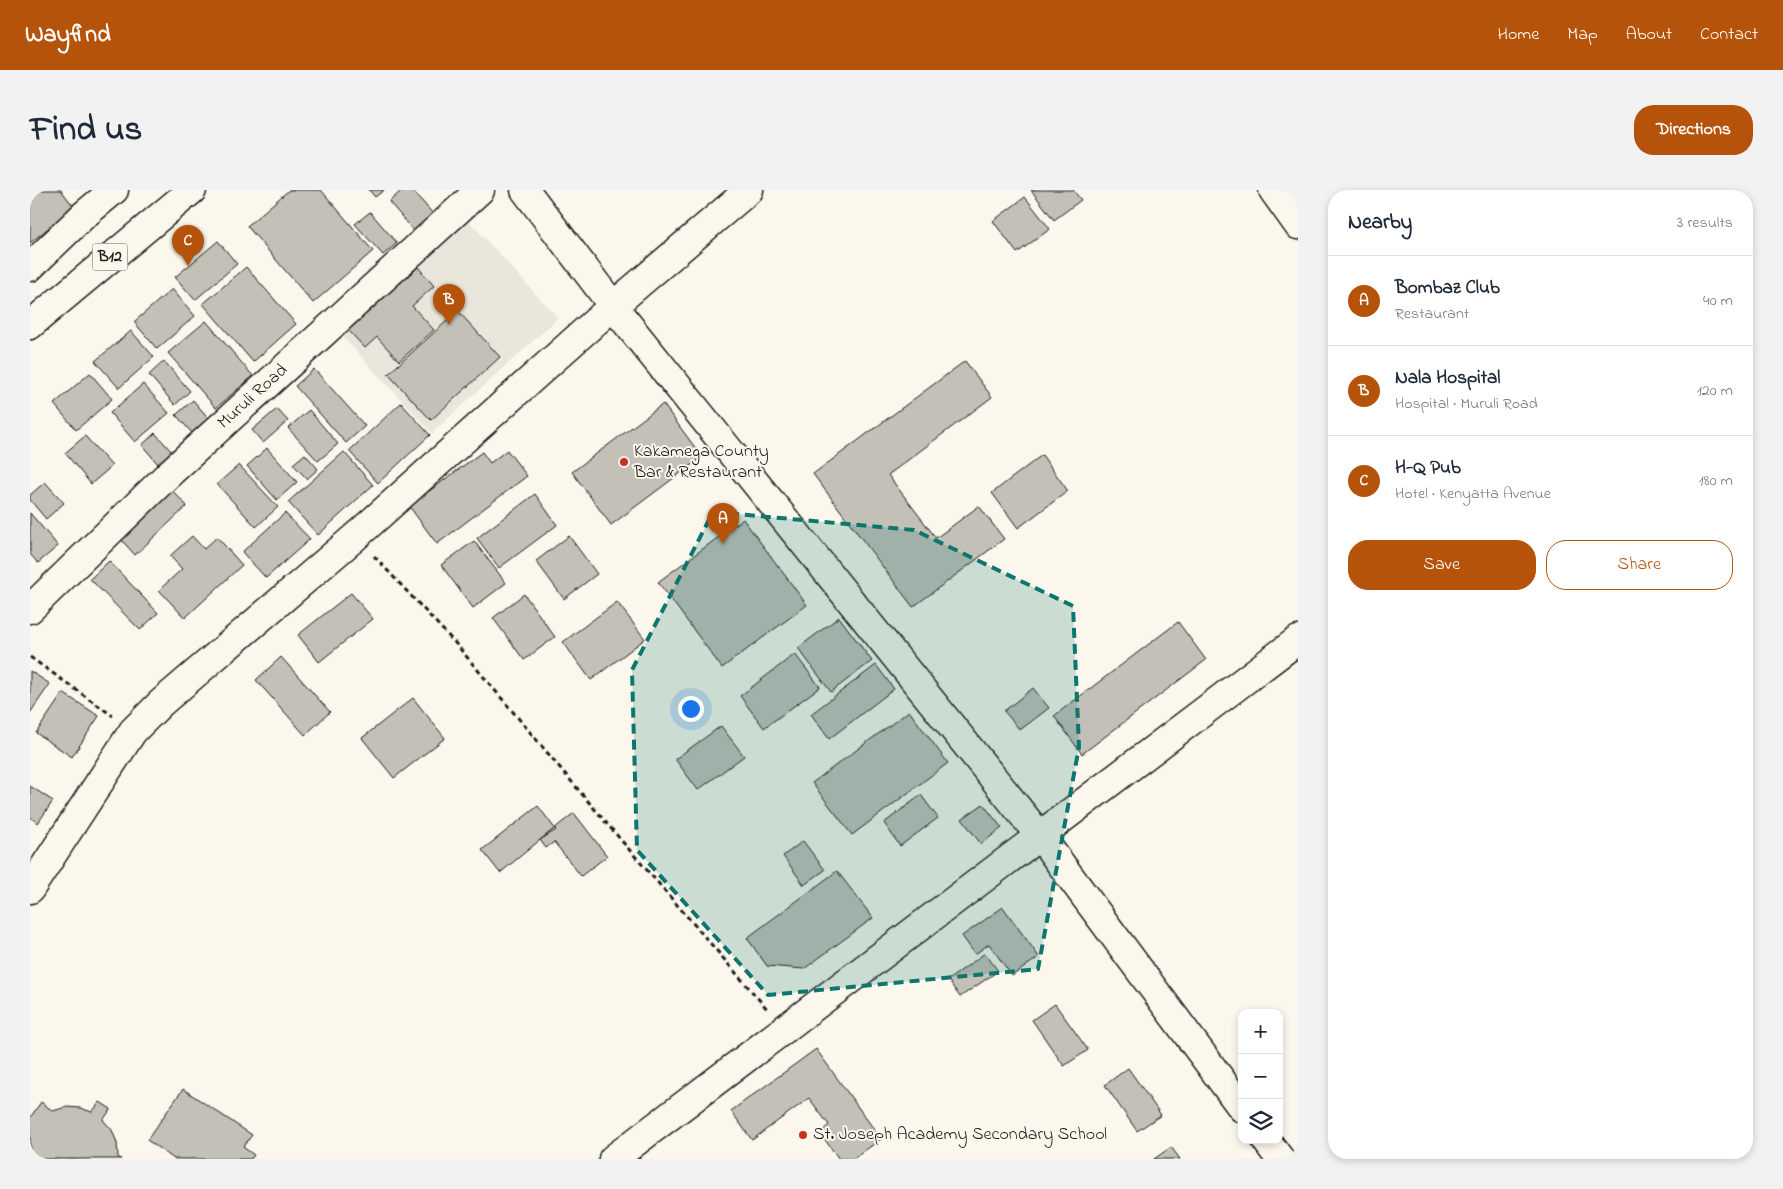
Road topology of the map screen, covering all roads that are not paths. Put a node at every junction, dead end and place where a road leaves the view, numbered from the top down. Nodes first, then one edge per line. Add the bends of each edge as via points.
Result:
1 (114, 190) edge
2 (480, 190) edge
3 (525, 190) edge
4 (749, 190) edge
5 (1273, 190) edge
6 (190, 191) edge
7 (1298, 225) edge
8 (30, 267) edge
9 (613, 306) junction
10 (30, 325) edge
11 (30, 608) edge
12 (1298, 640) edge
13 (1040, 836) junction
14 (30, 889) edge
15 (1238, 1103) edge
16 (1269, 1144) edge
17 (613, 1159) edge
18 (1280, 1159) edge

1 - 8 main road
2 - 11 main road, Muruli Road via 172,471
3 - 9 main road
4 - 9 main road
5 - 7 main road
6 - 10 main road, B12
9 - 13 main road
9 - 14 main road via 355,537 162,703 134,731
12 - 13 main road
13 - 15 main road
13 - 17 main road
16 - 18 main road

